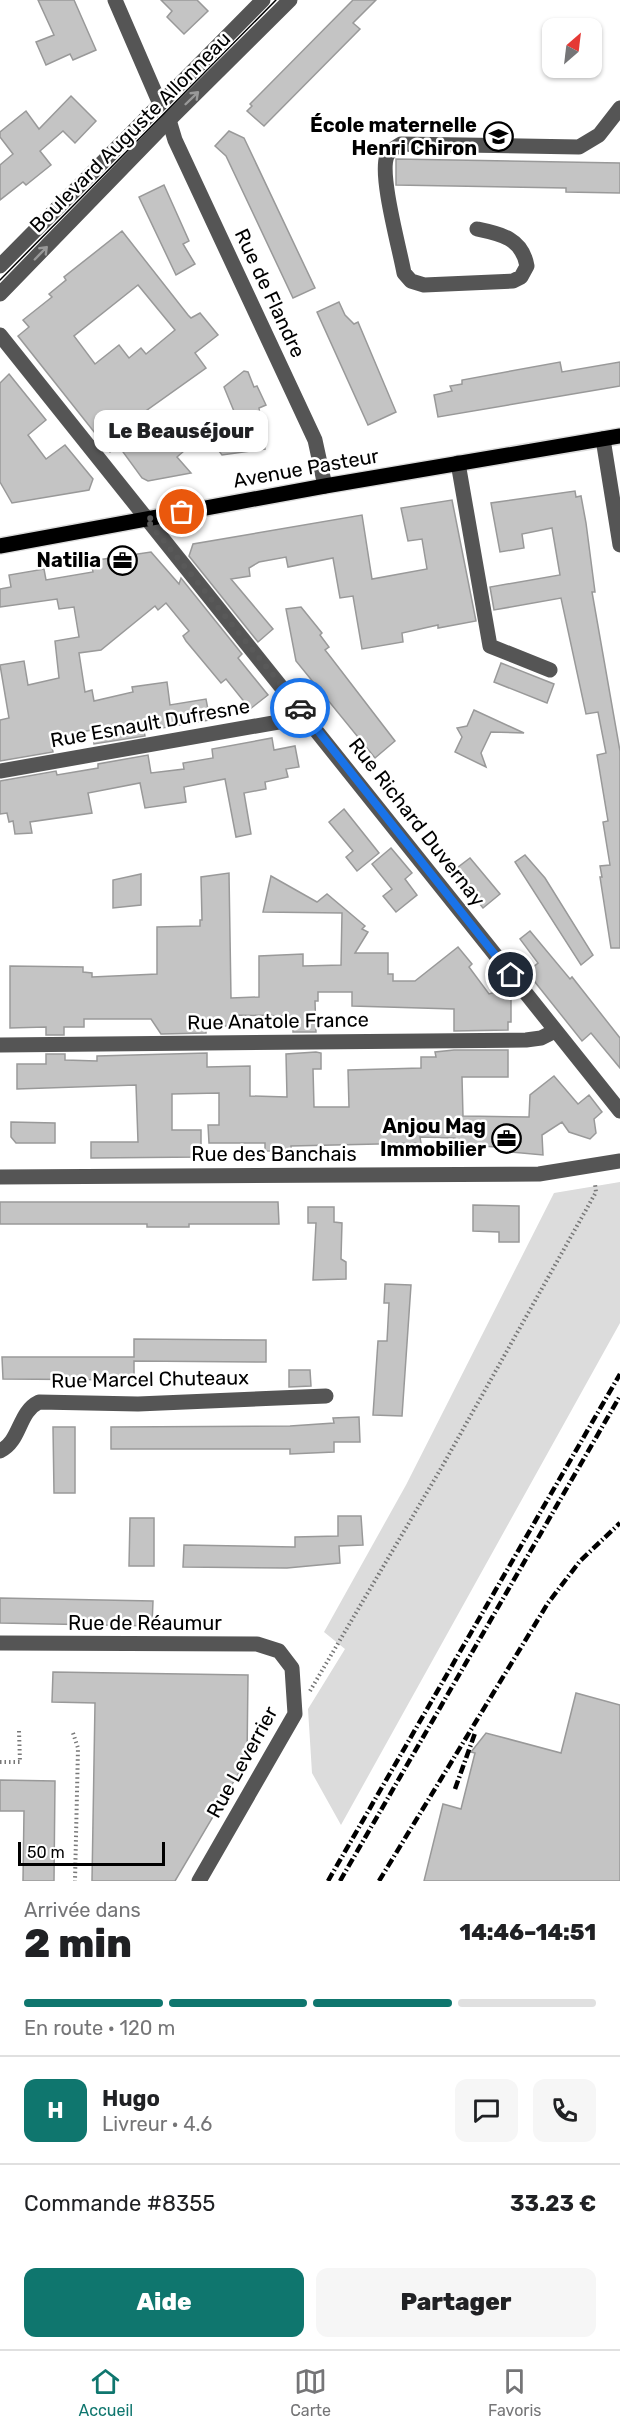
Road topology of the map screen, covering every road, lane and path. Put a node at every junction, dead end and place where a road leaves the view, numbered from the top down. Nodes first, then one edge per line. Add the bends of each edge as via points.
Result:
1 (116, 0) edge
2 (263, 0) edge
3 (290, 0) edge
4 (160, 104) junction
5 (620, 108) edge
6 (169, 120) junction
7 (477, 229) dead end
8 (0, 266) edge
9 (0, 294) edge
10 (0, 335) edge
11 (620, 436) edge
12 (603, 439) junction
13 (458, 463) junction
14 (325, 486) junction
15 (146, 519) junction
16 (620, 545) edge
17 (0, 546) edge
18 (550, 669) dead end
19 (307, 717) junction
20 (0, 771) edge
21 (555, 1031) junction
22 (0, 1045) edge
23 (620, 1109) edge
24 (620, 1161) edge
25 (0, 1177) edge
26 (595, 1184) dead end
27 (326, 1396) dead end
28 (0, 1451) edge
29 (0, 1643) edge
30 (286, 1658) joint
31 (295, 1714) junction
32 (19, 1731) dead end
33 (73, 1733) dead end
34 (0, 1762) edge
35 (75, 1881) edge
36 (199, 1881) edge

1 - 4 street
2 - 4 street
6 -> 3 street, Boulevard Auguste Allonneau
4 - 8 street
5 - 7 street via 599,135 579,147 401,144 391,151 385,164 386,185 404,273 411,281 424,285 513,281 521,277 527,266 521,248 506,236
9 -> 6 street, Boulevard Auguste Allonneau
6 - 14 street, Rue de Flandre via 307,421 321,458
10 - 15 street, Rue Richard Duvernay
11 - 12 main road, Avenue Pasteur
12 - 13 main road, Avenue Pasteur
12 - 16 street
13 - 14 main road, Avenue Pasteur
13 - 18 street via 490,646
14 - 15 main road, Avenue Pasteur
15 - 17 main road, Avenue Pasteur
15 - 19 street, Rue Richard Duvernay
19 - 20 street, Rue Esnault Dufresne
19 - 21 street, Rue Richard Duvernay
21 - 22 street, Rue Anatole France via 526,1040
21 - 23 street, Rue Richard Duvernay
24 - 25 street, Rue des Banchais via 539,1174
26 - 31 path via 596,1192 455,1444
27 - 28 street, Rue Marcel Chuteaux via 138,1404 39,1402 27,1410 17,1433
29 - 30 street, Rue de Réaumur via 256,1644 269,1646
30 - 31 street, Rue Leverrier via 294,1678
31 - 36 street, Rue Leverrier
32 - 34 path via 20,1762
33 - 35 path via 78,1748

